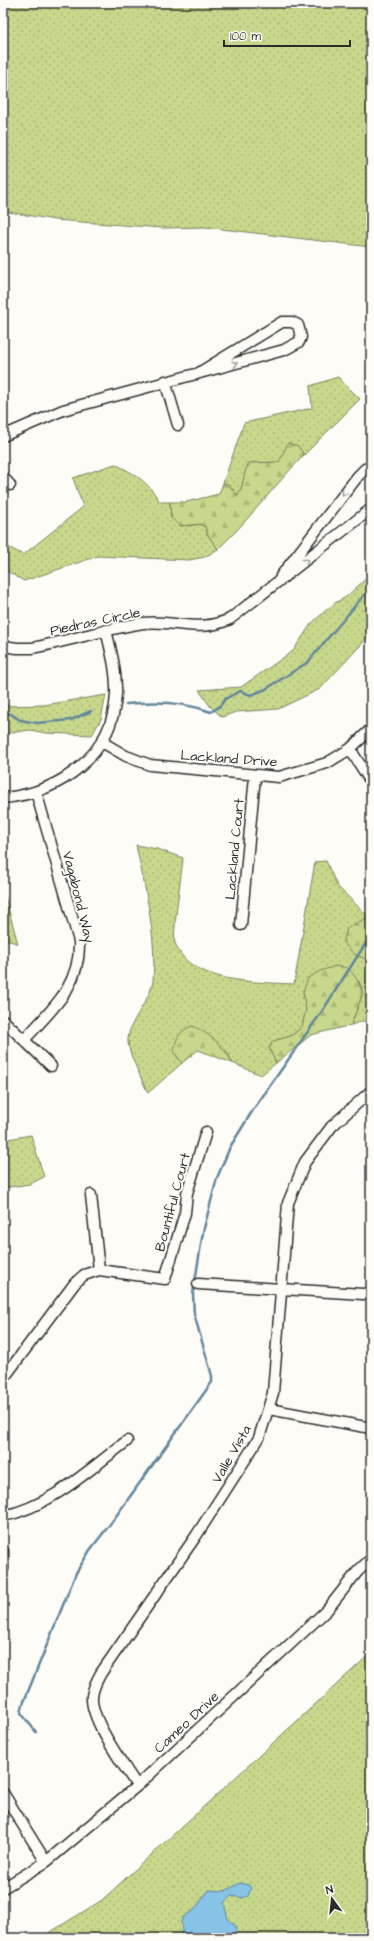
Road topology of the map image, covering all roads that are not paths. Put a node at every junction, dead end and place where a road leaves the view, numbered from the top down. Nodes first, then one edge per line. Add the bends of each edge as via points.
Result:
1 (197, 374) junction
2 (165, 382) junction
3 (178, 425) dead end
4 (3, 436) edge
5 (371, 467) edge
6 (371, 509) edge
7 (275, 584) junction
8 (106, 630) junction
9 (3, 646) edge
10 (371, 729) edge
11 (102, 742) junction
12 (350, 749) junction
13 (254, 776) junction
14 (371, 782) edge
15 (36, 792) junction
16 (3, 798) edge
17 (241, 925) dead end
18 (3, 1020) edge
19 (24, 1040) junction
20 (51, 1066) dead end
21 (371, 1092) edge
22 (206, 1132) dead end
23 (91, 1195) dead end
24 (99, 1270) junction
25 (198, 1284) dead end
26 (282, 1290) junction
27 (371, 1293) edge
28 (3, 1379) edge
29 (269, 1409) junction
30 (371, 1428) edge
31 (127, 1441) dead end
32 (3, 1516) edge
33 (3, 1551) edge
34 (371, 1558) edge
35 (3, 1569) edge
36 (137, 1786) junction
37 (3, 1793) edge
38 (46, 1862) junction
39 (3, 1888) edge

1 -> 1 street via 284,350 299,342 301,337 298,325 282,322
1 - 2 street
2 - 3 street
2 - 4 street via 63,410
5 -> 7 street, Piedras Circle via 358,476
7 -> 6 street, Piedras Circle
7 - 8 street, Piedras Circle via 220,624 201,626 145,623
8 - 9 street, Piedras Circle via 32,648
8 - 11 street via 114,665 116,695
10 - 12 street, Lackland Drive
11 - 13 street, Lackland Drive via 126,756 150,765
11 - 15 street via 73,773 56,784
12 - 13 street, Lackland Drive via 327,763 304,771 279,777
12 - 14 street
13 - 17 street, Lackland Court
15 - 16 street
15 - 19 street, Vagabond Way via 79,952 73,978 67,990
18 - 19 street
19 - 20 street
21 - 26 street, Valle Vista via 332,1126 305,1162 288,1203
22 - 24 street, Bountiful Court via 187,1193 185,1213 164,1279
23 - 24 street
24 - 28 street via 84,1275 75,1283
25 - 26 street
26 - 27 street
26 - 29 street, Valle Vista via 273,1393
29 - 30 street
29 - 36 street, Valle Vista via 259,1438 238,1473 101,1673 94,1688 92,1696 96,1716
31 - 32 street via 42,1502 19,1513
33 - 35 street
34 - 36 street, Cameo Drive via 327,1610
36 - 38 street, Cameo Drive
37 - 38 street
38 - 39 street, Cameo Drive

